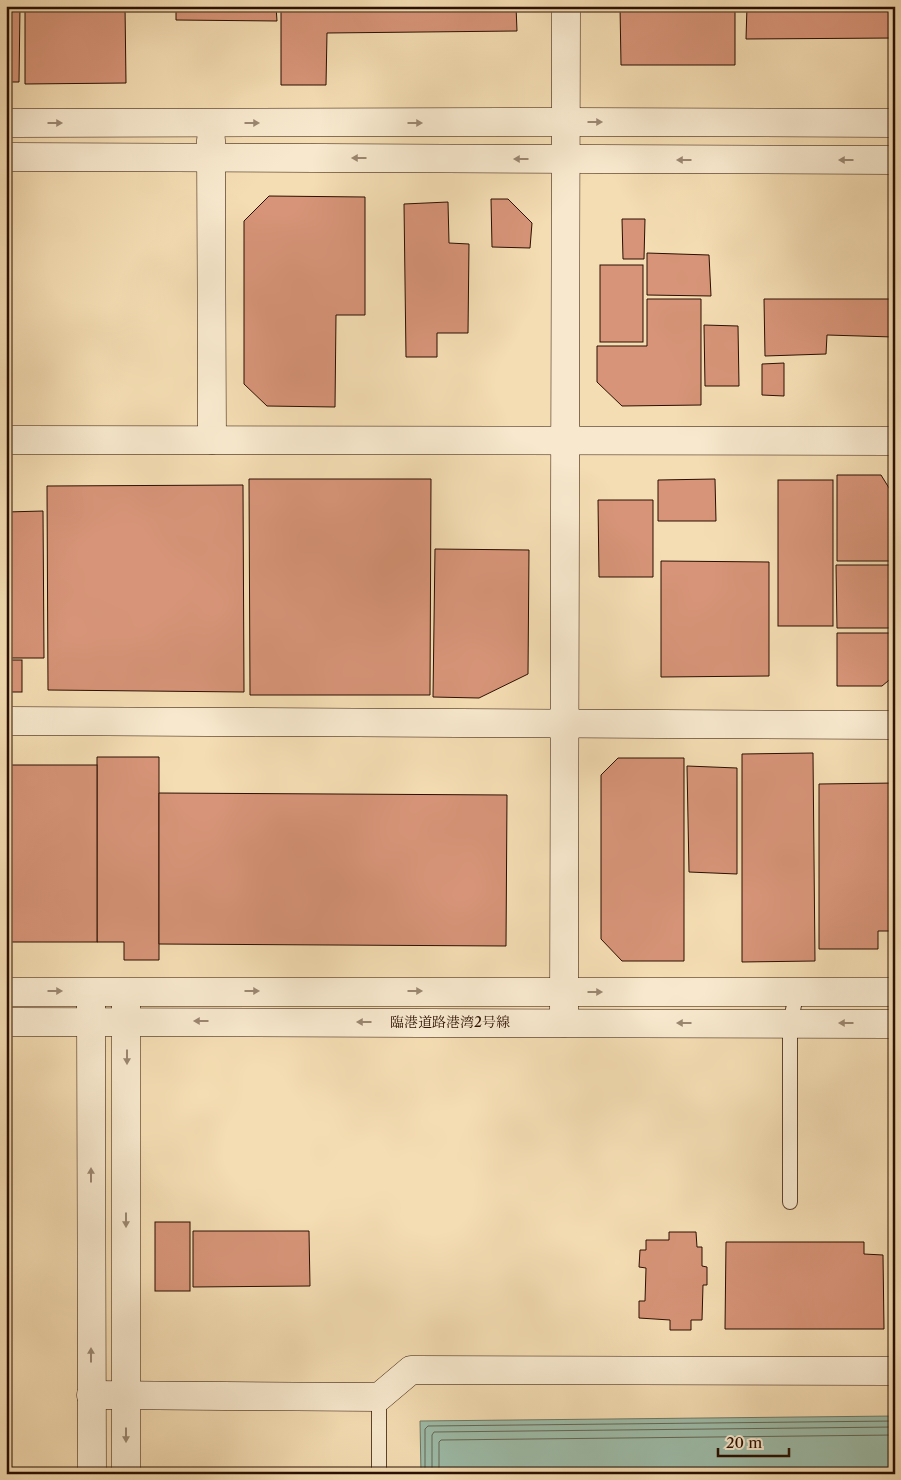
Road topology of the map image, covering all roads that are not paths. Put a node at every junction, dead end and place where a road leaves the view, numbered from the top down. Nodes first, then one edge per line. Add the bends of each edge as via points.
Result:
1 (566, 6) edge
2 (566, 122) junction
3 (6, 123) edge
4 (211, 123) junction
5 (895, 123) edge
6 (6, 156) edge
7 (211, 158) junction
8 (566, 159) junction
9 (895, 160) edge
10 (6, 440) edge
11 (212, 440) junction
12 (565, 441) junction
13 (895, 441) edge
14 (6, 721) edge
15 (564, 723) junction
16 (895, 725) edge
17 (91, 991) junction
18 (126, 991) junction
19 (6, 992) edge
20 (564, 992) junction
21 (797, 992) junction
22 (895, 992) edge
23 (91, 1021) junction
24 (6, 1022) edge
25 (127, 1022) junction
26 (564, 1023) junction
27 (790, 1023) junction
28 (895, 1024) edge
29 (790, 1202) dead end
30 (895, 1371) edge
31 (92, 1395) junction
32 (126, 1395) junction
33 (379, 1397) junction
34 (92, 1474) edge
35 (126, 1474) edge
36 (379, 1474) edge

1 - 2 street
4 -> 2 street
2 -> 5 street
2 - 8 street
3 -> 4 street
4 - 7 street
6 - 7 street
8 -> 7 street
7 - 11 street
9 -> 8 street
8 - 12 street
10 - 11 street
11 - 12 street
12 - 13 street
12 - 15 street
14 - 15 street
15 - 16 street
15 - 20 street
17 - 18 street
19 -> 17 street
17 - 23 street
18 -> 20 street
18 - 25 street
20 -> 21 street
20 - 26 street
21 - 22 street
21 - 27 lane
23 - 24 street, 臨港道路港湾2号線
23 - 25 street, 臨港道路港湾2号線
31 -> 23 street
26 -> 25 street, 臨港道路港湾2号線
25 -> 32 street
27 -> 26 street, 臨港道路港湾2号線
28 -> 27 street, 臨港道路港湾2号線
27 - 29 lane
30 - 33 street via 411,1370
31 - 32 street
31 - 34 street
32 - 33 street
32 -> 35 street
33 - 36 lane

